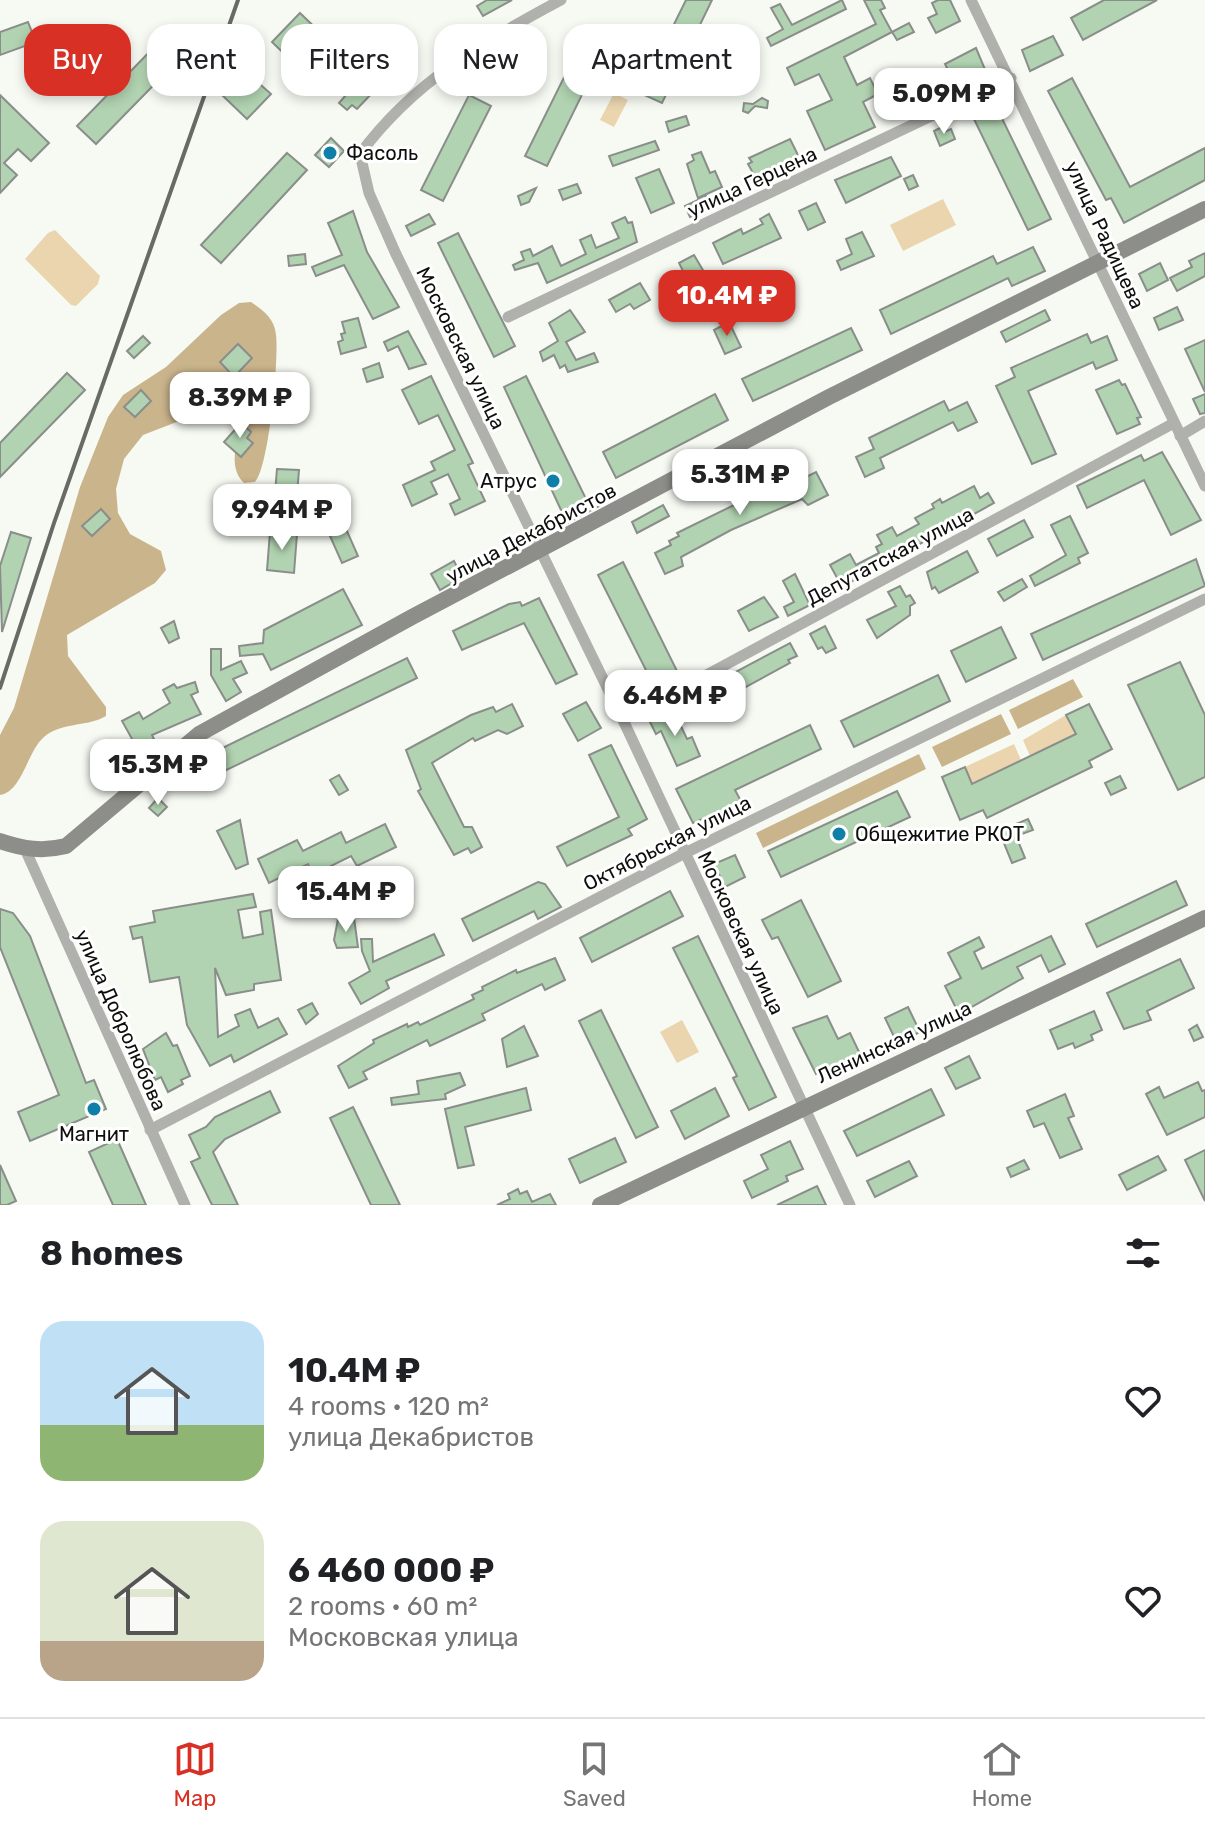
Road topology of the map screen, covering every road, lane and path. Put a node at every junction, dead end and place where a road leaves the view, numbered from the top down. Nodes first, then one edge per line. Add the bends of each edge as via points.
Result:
1 (561, 0) edge
2 (971, 0) edge
3 (1011, 78) junction
4 (1205, 209) edge
5 (1100, 264) junction
6 (508, 317) dead end
7 (1205, 421) edge
8 (1174, 423) junction
9 (1180, 436) junction
10 (1205, 486) edge
11 (541, 551) junction
12 (1205, 599) edge
13 (623, 720) junction
14 (0, 841) edge
15 (25, 849) junction
16 (683, 854) junction
17 (1205, 918) edge
18 (803, 1107) junction
19 (150, 1130) junction
20 (185, 1205) edge
21 (600, 1205) edge
22 (850, 1205) edge

1 - 11 street, Московская улица via 432,77 360,154 369,193 395,252
2 - 3 street, улица Радищева
3 - 5 street, улица Радищева
3 - 6 street, улица Герцена
4 - 5 street, улица Декабристов
5 - 8 street, улица Радищева
5 - 11 street, улица Декабристов via 829,397
7 - 9 street
8 - 9 street, улица Радищева
8 - 13 street, Депутатская улица
9 - 10 street, улица Радищева
11 - 13 street, Московская улица
11 - 15 street, улица Декабристов via 184,744 66,846
12 - 16 street, Октябрьская улица
13 - 16 street, Московская улица
14 - 15 street
15 - 19 street, улица Добролюбова
16 - 18 street, Московская улица
16 - 19 street, Октябрьская улица
17 - 18 street, Ленинская улица
18 - 21 street, Ленинская улица
18 - 22 street, Московская улица
19 - 20 street, улица Добролюбова

